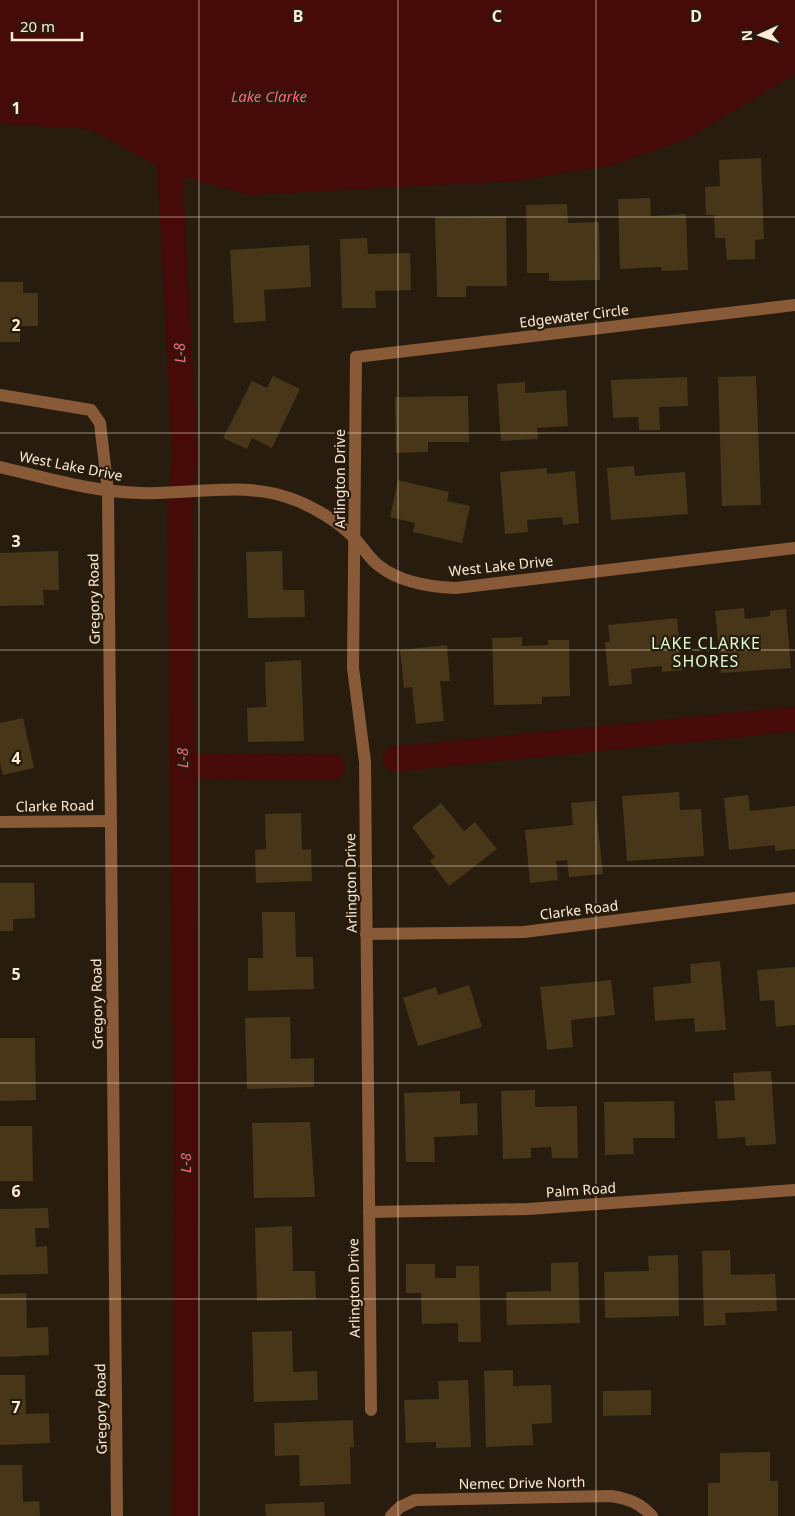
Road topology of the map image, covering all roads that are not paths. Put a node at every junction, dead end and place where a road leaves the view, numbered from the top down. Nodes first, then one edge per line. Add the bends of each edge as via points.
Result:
1 (795, 305) edge
2 (356, 357) joint
3 (0, 394) edge
4 (0, 467) edge
5 (108, 492) junction
6 (354, 538) junction
7 (795, 548) edge
8 (110, 821) junction
9 (0, 822) edge
10 (795, 898) edge
11 (366, 934) junction
12 (795, 1190) edge
13 (369, 1212) junction
14 (370, 1410) dead end
15 (117, 1516) edge
16 (391, 1516) edge
17 (652, 1516) edge

1 - 2 street, Edgewater Circle
2 - 6 street, Arlington Drive
3 - 5 street, Gregory Road via 91,410 100,423
4 - 5 street, West Lake Drive
5 - 6 street, West Lake Drive via 264,492 296,500 326,516
5 - 8 street, Gregory Road
6 - 7 street, West Lake Drive via 377,565 391,573 423,584 456,588
6 - 11 street, Arlington Drive via 353,668 365,762
8 - 9 street, Clarke Road
8 - 15 street, Gregory Road
10 - 11 street, Clarke Road via 524,932
11 - 13 street, Arlington Drive
12 - 13 street, Palm Road via 528,1209
13 - 14 street, Arlington Drive
16 - 17 street, Nemec Drive North via 415,1500 611,1496 628,1498 643,1506

